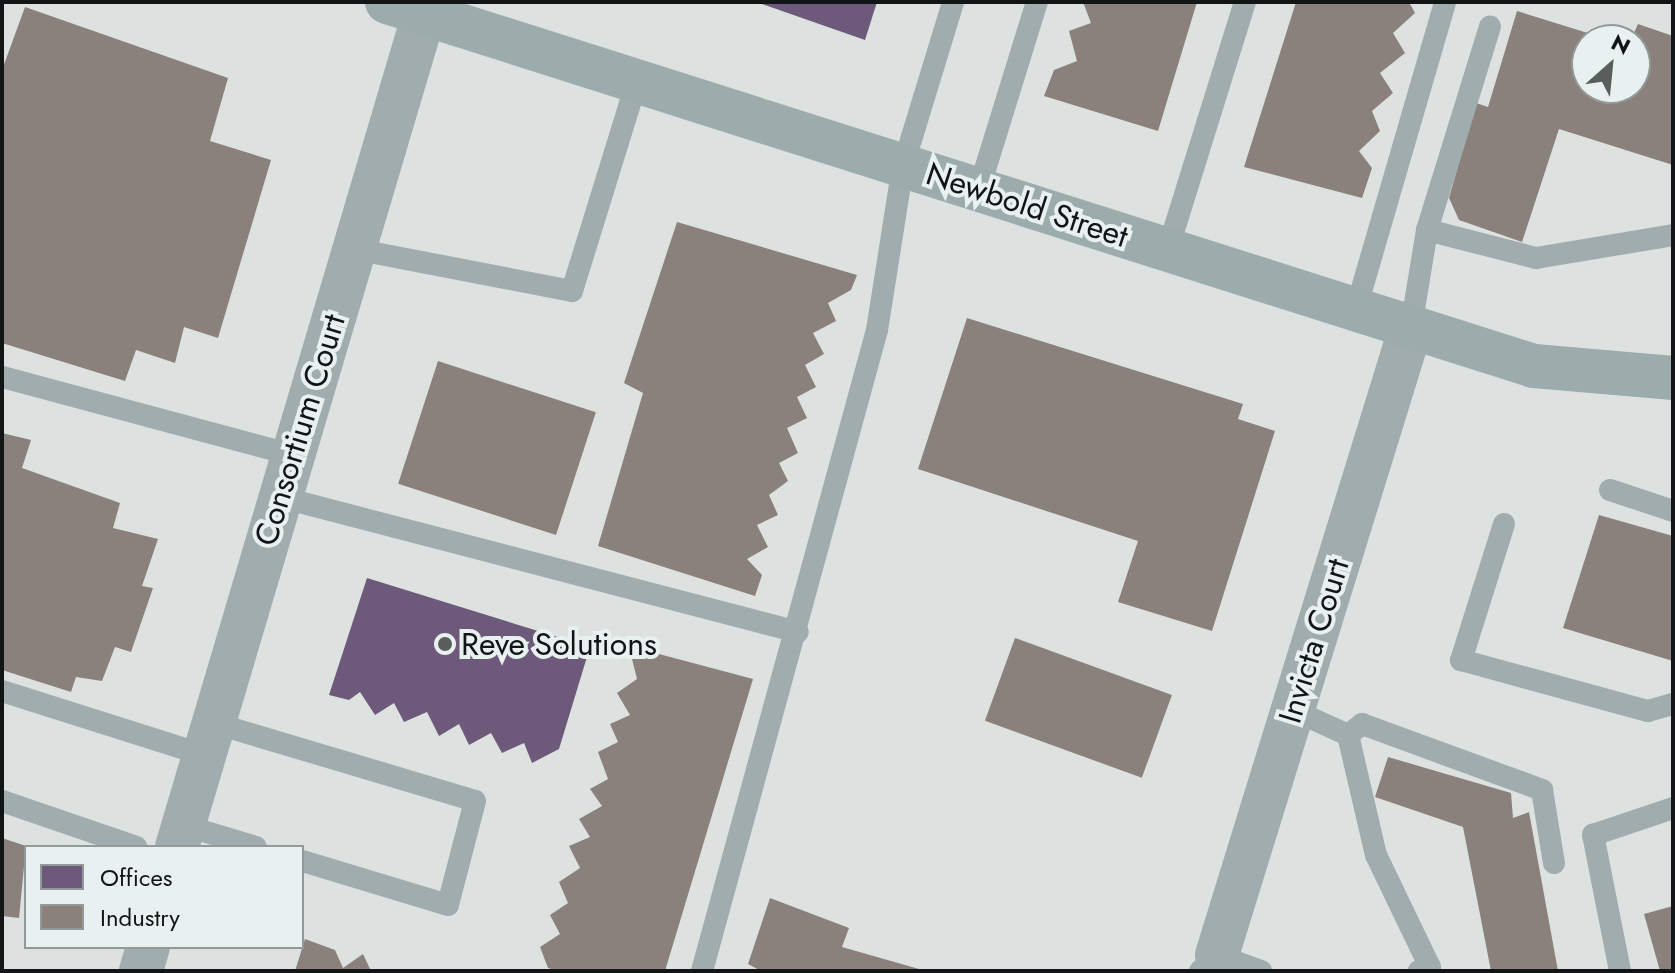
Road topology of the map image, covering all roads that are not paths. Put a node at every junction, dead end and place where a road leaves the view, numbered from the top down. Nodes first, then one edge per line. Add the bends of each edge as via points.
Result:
1 (953, 2) edge
2 (1037, 2) edge
3 (1245, 2) edge
4 (1445, 2) edge
5 (406, 8) edge
6 (1490, 27) dead end
7 (637, 81) junction
8 (903, 166) junction
9 (979, 189) junction
10 (1427, 230) junction
11 (1673, 235) edge
12 (354, 249) junction
13 (1168, 249) junction
14 (1356, 309) junction
15 (1411, 327) junction
16 (2, 377) edge
17 (1673, 378) edge
18 (293, 455) junction
19 (1610, 490) dead end
20 (280, 497) junction
21 (1673, 511) edge
22 (1504, 524) dead end
23 (798, 632) junction
24 (2, 691) edge
25 (1673, 704) edge
26 (1293, 710) junction
27 (1348, 735) junction
28 (209, 739) junction
29 (2, 801) edge
30 (1673, 808) edge
31 (180, 836) edge
32 (130, 845) edge
33 (242, 845) edge
34 (304, 862) edge
35 (1554, 863) dead end
36 (147, 949) edge
37 (1209, 963) edge
38 (1428, 970) edge
39 (141, 971) edge
40 (702, 971) edge
41 (1261, 971) edge
42 (1620, 971) edge

1 - 8 lane
2 - 9 lane
3 - 13 lane
4 - 14 lane
5 - 7 street, Newbold Street
5 - 12 street, Consortium Court
6 - 10 lane
7 - 8 street, Newbold Street
7 - 12 lane via 572,291
8 - 9 street, Newbold Street
8 - 23 lane via 877,330
9 - 13 street, Newbold Street
10 - 11 lane via 1536,258
10 - 15 lane
12 - 18 street, Consortium Court
13 - 14 street, Newbold Street
14 - 15 street, Newbold Street
15 - 17 street, Newbold Street via 1534,366
15 - 26 street, Invicta Court
16 - 18 lane
18 - 20 street, Consortium Court
19 - 21 lane
20 - 23 lane
20 - 28 street, Consortium Court
22 - 25 lane via 1461,660 1648,711
23 - 40 lane
24 - 28 lane
26 - 27 lane
26 - 37 street, Invicta Court
27 - 35 lane via 1362,724 1542,790
27 - 38 lane via 1376,855
28 - 31 street, Consortium Court
28 - 34 lane via 475,801 448,905
29 - 32 lane
30 - 42 lane via 1593,835
31 - 33 lane
36 - 39 street
37 - 41 lane

